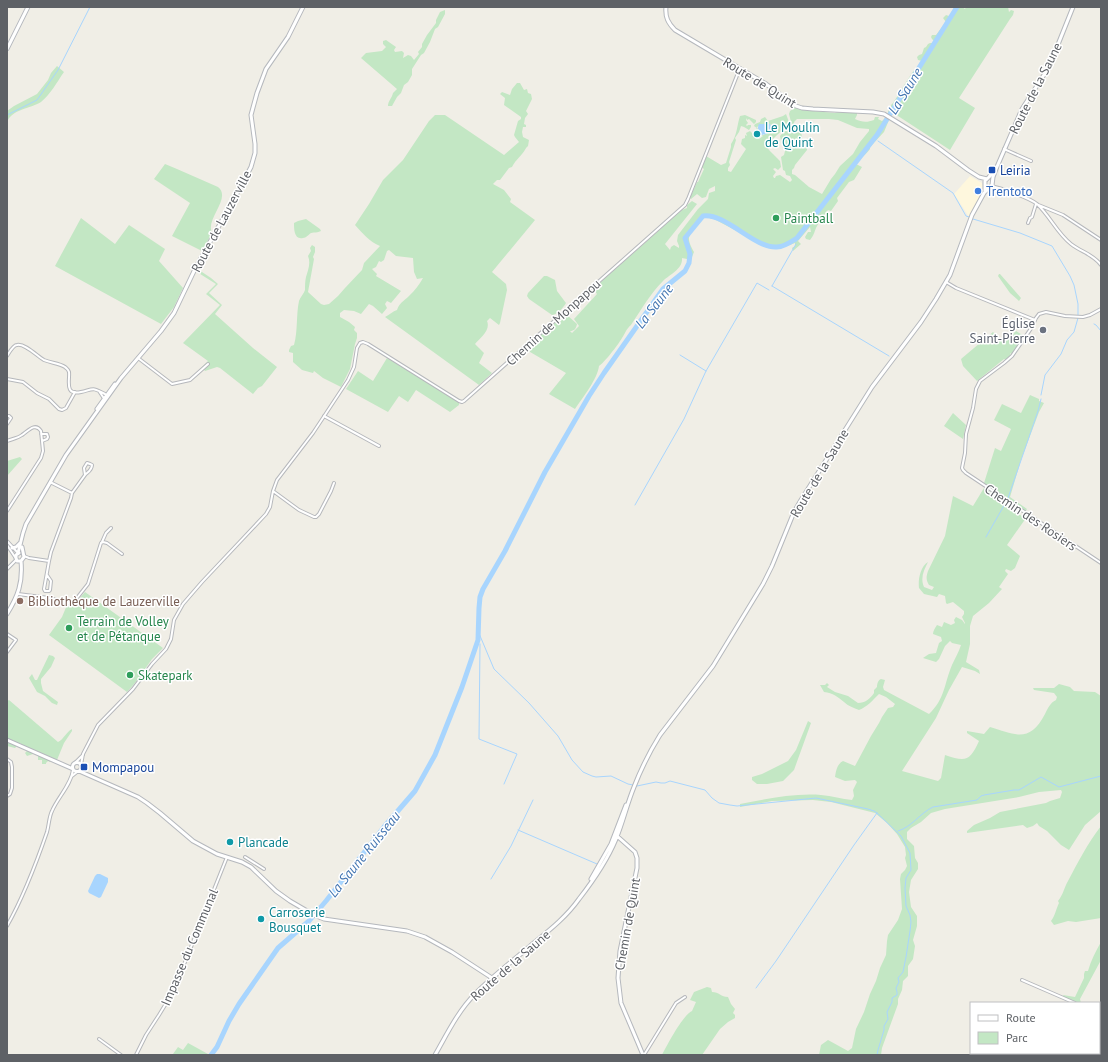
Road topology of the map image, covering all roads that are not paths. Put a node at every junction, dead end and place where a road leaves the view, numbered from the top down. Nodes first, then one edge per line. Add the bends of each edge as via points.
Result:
1 (28, 7) edge
2 (303, 7) edge
3 (666, 7) edge
4 (1073, 7) edge
5 (8, 47) edge
6 (740, 68) junction
7 (1004, 150) junction
8 (1031, 161) dead end
9 (996, 169) junction
10 (979, 176) junction
11 (987, 179) junction
12 (993, 182) junction
13 (985, 184) junction
14 (990, 186) junction
15 (998, 187) junction
16 (984, 193) junction
17 (1036, 204) junction
18 (1028, 222) dead end
19 (1101, 240) edge
20 (1101, 265) edge
21 (946, 282) junction
22 (1101, 309) edge
23 (1035, 320) junction
24 (7, 356) edge
25 (138, 357) junction
26 (208, 364) dead end
27 (7, 379) edge
28 (75, 392) junction
29 (106, 397) junction
30 (7, 416) edge
31 (324, 416) junction
32 (7, 424) edge
33 (41, 434) junction
34 (7, 441) edge
35 (42, 441) junction
36 (379, 446) dead end
37 (85, 475) junction
38 (50, 482) junction
39 (334, 484) dead end
40 (273, 491) junction
41 (72, 493) junction
42 (7, 511) edge
43 (111, 528) dead end
44 (22, 538) junction
45 (7, 541) edge
46 (102, 542) junction
47 (7, 545) edge
48 (12, 548) junction
49 (122, 554) dead end
50 (23, 555) junction
51 (17, 556) junction
52 (29, 558) junction
53 (22, 561) junction
54 (49, 561) junction
55 (1101, 563) edge
56 (7, 569) edge
57 (48, 575) junction
58 (18, 594) junction
59 (7, 614) edge
60 (7, 634) edge
61 (7, 652) edge
62 (7, 740) edge
63 (83, 754) junction
64 (7, 759) edge
65 (75, 763) junction
66 (63, 764) junction
67 (81, 766) junction
68 (73, 769) junction
69 (78, 772) junction
70 (88, 775) junction
71 (71, 777) junction
72 (7, 796) edge
73 (616, 837) junction
74 (227, 857) junction
75 (245, 857) dead end
76 (254, 863) junction
77 (251, 867) junction
78 (264, 869) dead end
79 (7, 926) edge
80 (479, 971) junction
81 (492, 978) junction
82 (1022, 980) dead end
83 (487, 982) junction
84 (685, 997) dead end
85 (1073, 1002) edge
86 (99, 1038) dead end
87 (121, 1055) edge
88 (136, 1055) edge
89 (435, 1055) edge
90 (643, 1055) edge

1 - 5 street
2 - 25 street, Route de Lauzerville via 262,80 251,115 254,157 245,179 174,312
3 - 6 street, Route de Quint via 667,19 675,30
4 - 7 street, Route de la Saune via 1049,67 1022,109
6 - 10 street, Route de Quint via 802,108 886,114
6 - 31 street, Chemin de Monpapou via 685,205 462,402 363,342 357,348 354,367 348,380
7 - 8 street
7 - 9 street, Route de la Saune
9 - 11 street, Route de la Saune
9 - 12 street, Route de la Saune
10 - 11 street, Route de Quint
10 - 13 street, Route de Quint
11 - 12 street
11 - 13 street
12 - 14 street
12 - 15 street
13 - 14 street
13 - 16 street, Route de la Saune
14 - 15 street
14 - 16 street, Route de la Saune
15 - 17 street
16 - 21 street, Route de la Saune via 969,223
17 - 18 street
17 - 19 street via 1063,215
17 - 20 street via 1069,243 1095,258
21 - 23 street
21 - 73 street, Route de la Saune via 876,382 807,490 794,512 766,578 713,666 653,747 624,808
22 - 23 street via 1090,316 1082,317 1044,312 1038,314
23 - 55 street, Chemin des Rosiers via 1012,356 978,383 966,434 962,469
24 - 28 street via 14,346 18,345 33,351 43,360 65,367 69,372 68,387
25 - 26 street via 172,384 190,380
25 - 29 street, Route de Lauzerville
27 - 28 street via 23,382 37,393 49,398 62,410 66,408
28 - 29 street via 98,390
29 - 38 street, Route de Lauzerville
30 - 32 street via 10,418
31 - 36 street
31 - 40 street, Chemin de Monpapou via 277,480
33 - 34 street via 40,429 34,427
33 - 35 street
33 - 35 street via 47,434 48,437
35 - 42 street via 41,458
37 - 37 street via 92,467 92,465 87,463
37 - 41 street
38 - 41 street
38 - 44 street, Route de Lauzerville via 26,524
39 - 40 street via 314,518
40 - 63 street, Chemin de Monpapou via 266,514 183,604 174,620 171,639 166,649 133,689 101,721
41 - 54 street
43 - 46 street
44 - 48 street via 18,546
44 - 50 street, Route de Lauzerville
44 - 51 street, Route de Lauzerville
45 - 48 street
46 - 49 street
46 - 58 street via 88,584 74,602 68,604 49,598
47 - 51 street
48 - 51 street
50 - 51 street
50 - 52 street
50 - 53 street, Route de Lauzerville
51 - 53 street via 19,561
51 - 56 street
52 - 53 street
52 - 54 street
53 - 58 street, Route de Lauzerville
54 - 57 street
57 - 57 street via 44,589 47,592 50,590 51,582
58 - 59 street
60 - 61 street via 16,640
62 - 66 street
63 - 65 street, Chemin de Monpapou
63 - 67 street, Chemin de Monpapou
64 - 72 street via 12,767 12,788
65 - 66 street
65 - 67 street
65 - 68 street
66 - 68 street
67 - 69 street
67 - 70 street
68 - 69 street
68 - 71 street
69 - 70 street
69 - 71 street
70 - 74 street via 142,800 193,841
71 - 79 street via 52,811 34,869
73 - 81 street, Route de la Saune via 602,866 566,914
73 - 90 street, Chemin de Quint via 635,852 638,864 619,958 618,985 623,1008
74 - 77 street
74 - 88 street, Impasse du Communal via 173,992
75 - 76 street
76 - 77 street
76 - 78 street
77 - 80 street via 280,894 310,913 319,917 422,935
80 - 81 street
80 - 83 street
81 - 83 street, Route de la Saune
82 - 85 street
83 - 89 street, Route de la Saune via 464,1006
84 - 90 street via 676,1003
86 - 87 street

